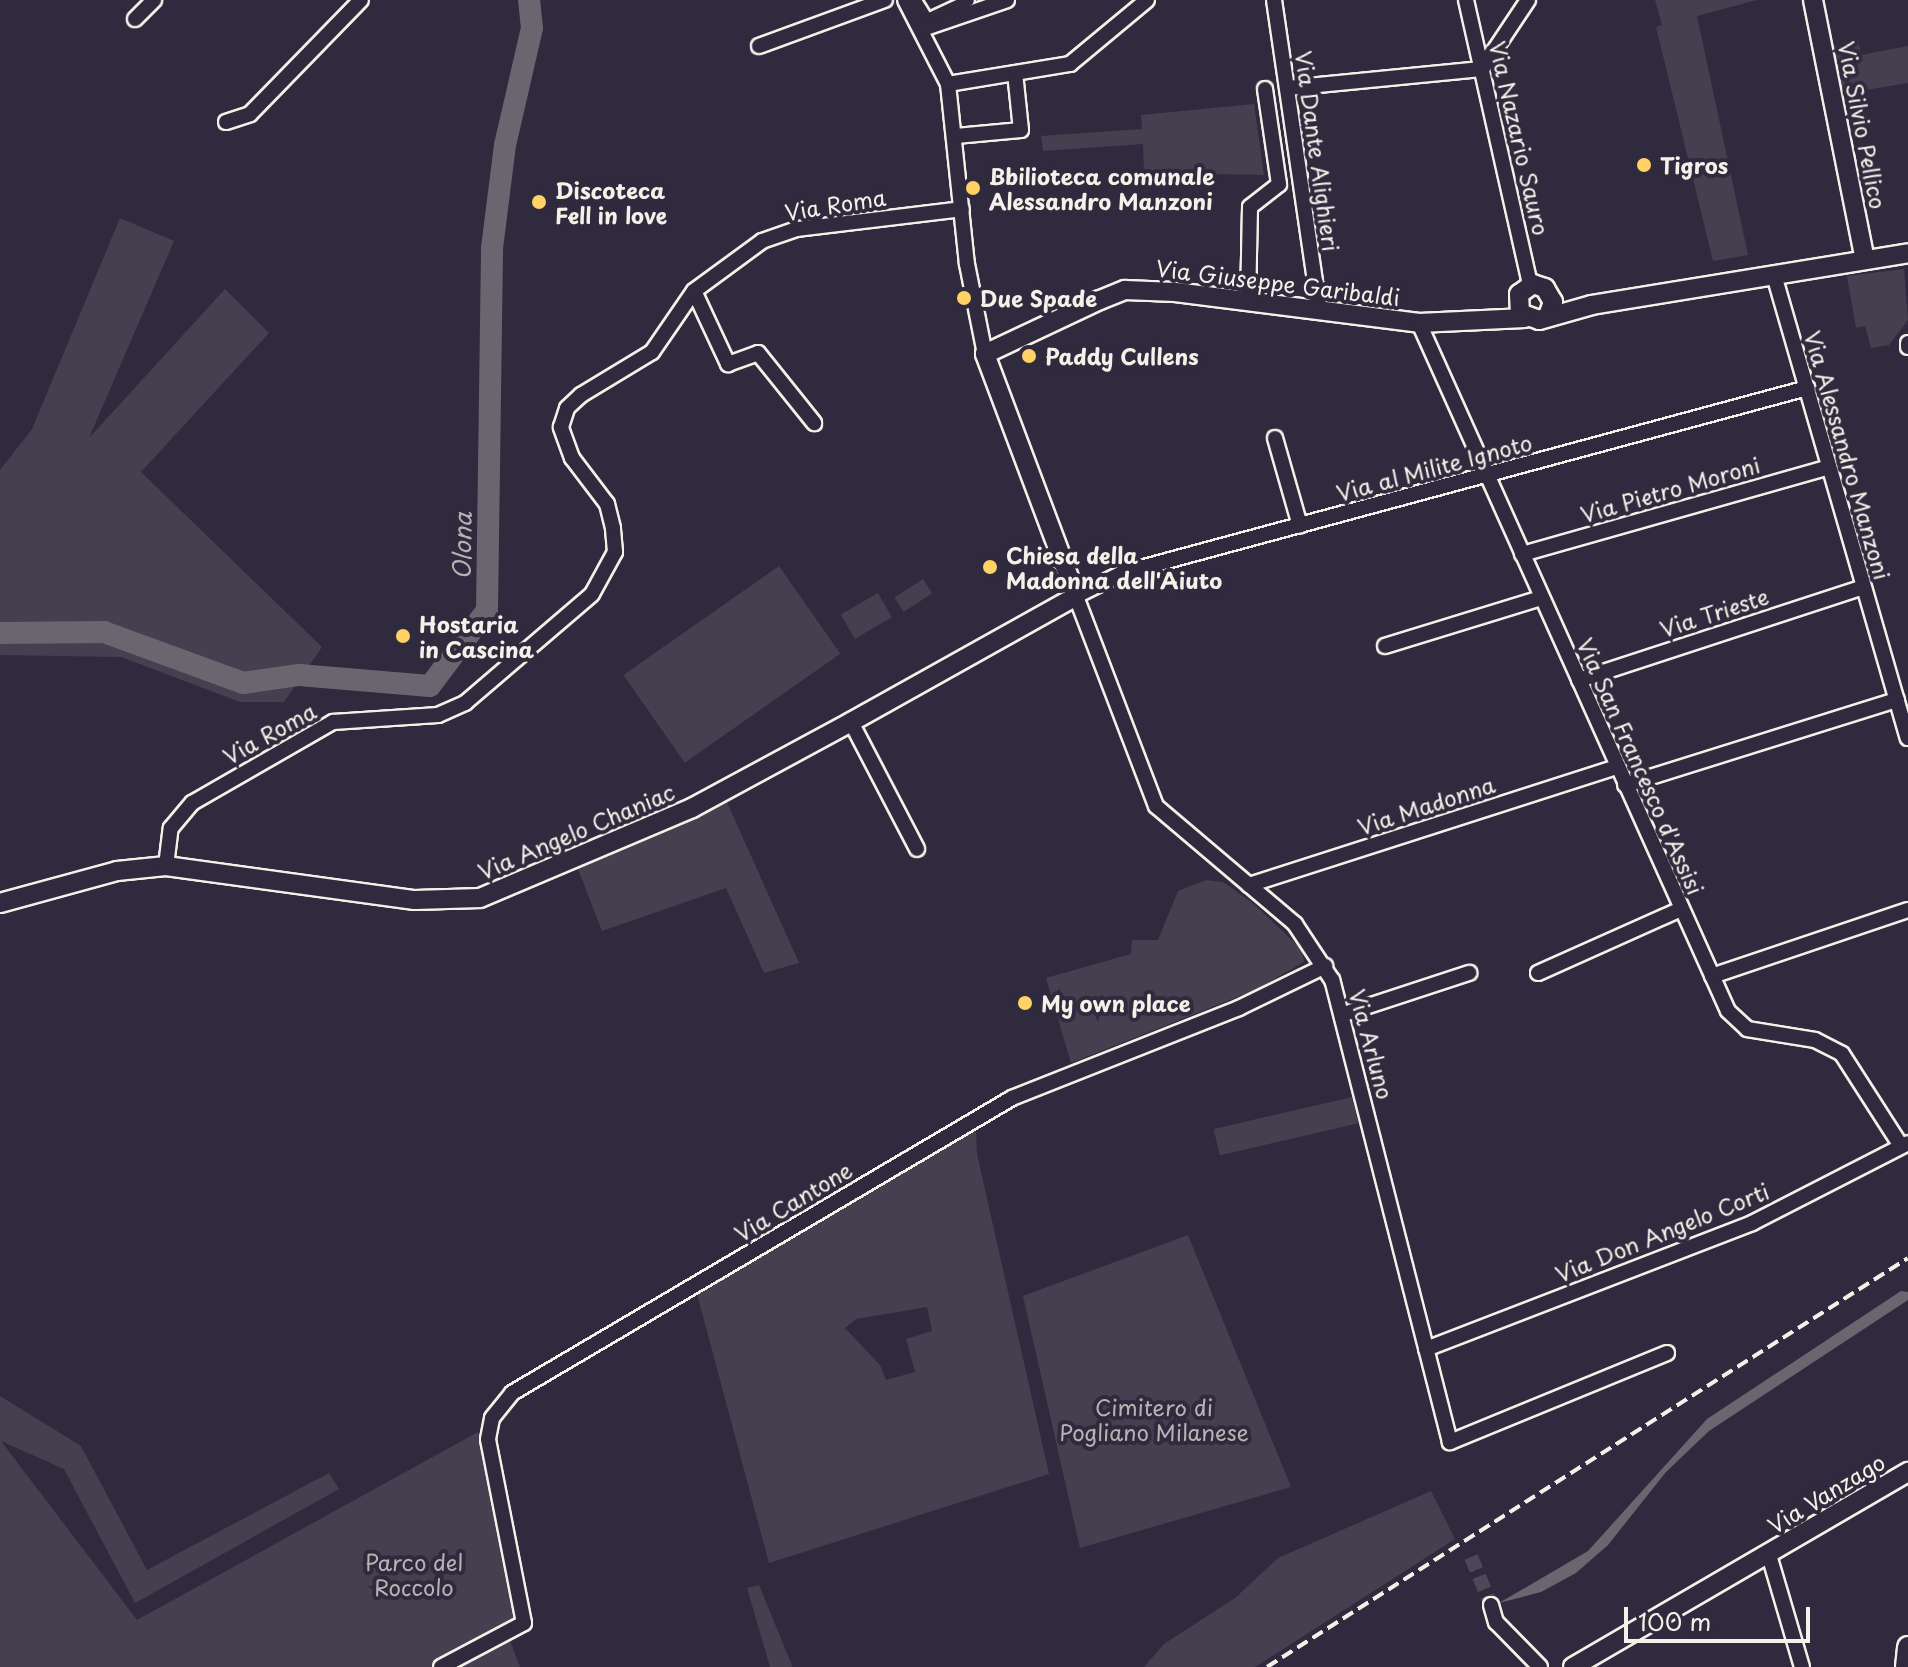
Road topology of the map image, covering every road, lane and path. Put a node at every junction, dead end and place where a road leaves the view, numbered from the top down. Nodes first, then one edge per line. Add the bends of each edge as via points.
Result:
1 (154, 0) edge
2 (361, 0) edge
3 (885, 0) edge
4 (905, 0) edge
5 (915, 0) edge
6 (968, 0) edge
7 (1007, 0) edge
8 (1274, 0) edge
9 (1466, 0) edge
10 (1528, 0) edge
11 (1813, 0) edge
12 (1140, 2) edge
13 (135, 19) dead end
14 (923, 29) junction
15 (759, 46) dead end
16 (1482, 69) junction
17 (1015, 73) junction
18 (948, 84) junction
19 (1287, 88) junction
20 (1265, 89) dead end
21 (226, 122) dead end
22 (956, 136) junction
23 (962, 209) junction
24 (1908, 253) edge
25 (1865, 260) junction
26 (1774, 275) junction
27 (1526, 287) junction
28 (694, 291) junction
29 (1248, 303) junction
30 (1550, 306) junction
31 (1319, 309) junction
32 (1525, 318) junction
33 (1483, 320) junction
34 (1419, 323) junction
35 (985, 354) junction
36 (1807, 388) junction
37 (814, 423) dead end
38 (1275, 438) dead end
39 (1829, 467) junction
40 (1486, 477) junction
41 (1300, 526) junction
42 (1522, 554) junction
43 (1863, 587) junction
44 (1076, 596) junction
45 (1541, 598) junction
46 (1385, 646) dead end
47 (1579, 680) junction
48 (1897, 700) junction
49 (851, 722) junction
50 (1908, 738) edge
51 (1617, 767) junction
52 (1625, 785) junction
53 (917, 849) dead end
54 (166, 866) junction
55 (1249, 885) junction
56 (0, 903) edge
57 (1681, 909) junction
58 (1908, 910) edge
59 (1325, 966) junction
60 (1469, 973) dead end
61 (1538, 973) dead end
62 (1712, 976) junction
63 (1344, 1014) junction
64 (1904, 1144) edge
65 (1426, 1349) junction
66 (1667, 1353) dead end
67 (1903, 1474) edge
68 (1769, 1555) junction
69 (1491, 1605) tunnel mouth
70 (1908, 1647) edge
71 (441, 1667) edge
72 (1540, 1667) edge
73 (1573, 1667) edge
74 (1802, 1667) edge
75 (1906, 1667) edge

1 - 13 street
2 - 21 street via 250,114
3 - 15 street
4 - 14 street
5 - 6 street via 927,19
7 - 14 street
8 - 19 street, Via Dante Alighieri
9 - 16 street, Via Nazario Sauro
10 - 16 street
11 - 25 street, Via Silvio Pellico
12 - 17 street via 1070,64
14 - 18 street
16 - 19 street
16 - 27 street, Via Nazario Sauro
17 - 18 street
17 - 22 street via 1021,130
18 - 22 street
19 - 31 street, Via Dante Alighieri
20 - 29 street via 1279,184 1250,207
22 - 23 street
23 - 28 street, Via Roma via 797,229 762,241
23 - 35 street
24 - 25 street, Via Giuseppe Garibaldi
25 - 26 street, Via Giuseppe Garibaldi
26 - 30 street, Via Giuseppe Garibaldi via 1592,305
26 - 36 street, Via Alessandro Manzoni
27 - 30 street via 1545,288
27 - 32 street
27 - 33 street, Via Giuseppe Garibaldi
28 - 37 street via 728,364 758,353
28 - 54 street, Via Roma via 652,352 567,408 561,427 572,458 607,504 613,528 615,552 592,594 465,703 438,715 333,722 192,803 171,828
29 - 31 street, Via Giuseppe Garibaldi
29 - 35 street, Via Giuseppe Garibaldi via 1125,290
30 - 32 street, Via Giuseppe Garibaldi via 1539,320
31 - 34 street, Via Giuseppe Garibaldi
32 - 33 street, Via Giuseppe Garibaldi
33 - 34 street, Via Giuseppe Garibaldi
34 - 40 street, Via San Francesco d'Assisi
35 - 44 street
36 - 39 street, Via Alessandro Manzoni
36 - 40 street, Via al Milite Ignoto
38 - 41 street
39 - 42 street, Via Pietro Moroni
39 - 43 street, Via Alessandro Manzoni
40 - 41 street, Via al Milite Ignoto
40 - 42 street, Via San Francesco d'Assisi
41 - 44 street, Via al Milite Ignoto via 1122,573
42 - 45 street, Via San Francesco d'Assisi
43 - 47 street, Via Trieste
43 - 48 street, Via Alessandro Manzoni
44 - 49 street, Via Angelo Chaniac
44 - 55 street, Via Arluno via 1156,806
45 - 46 street
45 - 47 street, Via San Francesco d'Assisi
47 - 51 street, Via San Francesco d'Assisi
48 - 50 street, Via Alessandro Manzoni
48 - 52 street
49 - 53 street
49 - 54 street, Via Angelo Chaniac via 692,808 513,886 465,901 415,900
51 - 52 street, Via San Francesco d'Assisi
51 - 55 street, Via Madonna
52 - 57 street, Via San Francesco d'Assisi
54 - 56 street, Via Angelo Chaniac via 117,871
55 - 59 street, Via Arluno via 1306,935
57 - 61 street
57 - 62 street, Via San Francesco d'Assisi
58 - 62 street
59 - 63 street, Via Arluno
59 - 71 street, Via Cantone via 1239,1008 1012,1098 512,1393 492,1418 488,1439 524,1623
60 - 63 street
62 - 64 street, Via San Francesco d'Assisi via 1741,1026 1815,1040 1842,1054
63 - 65 street, Via Arluno
64 - 65 street, Via Don Angelo Corti via 1752,1223
65 - 66 street, Via Arluno via 1450,1442
67 - 68 street, Via Vanzago
68 - 73 street, Via Vanzago
68 - 74 street, Via Vanzago
69 - 72 street via 1496,1622
70 - 75 main road

